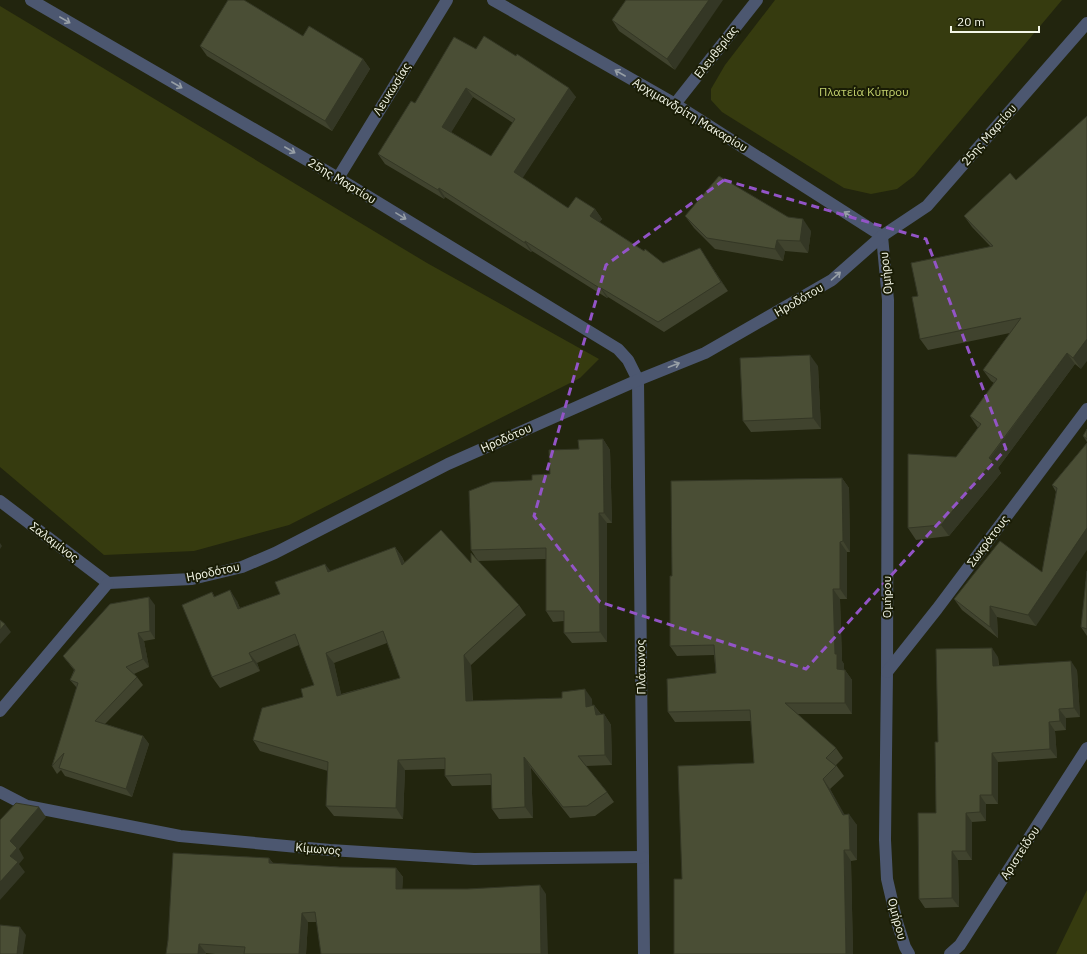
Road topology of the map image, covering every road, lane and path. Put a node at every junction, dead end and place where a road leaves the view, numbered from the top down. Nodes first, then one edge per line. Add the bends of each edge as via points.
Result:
1 (31, 0) edge
2 (447, 0) edge
3 (493, 0) edge
4 (758, 0) edge
5 (1087, 23) edge
6 (675, 104) junction
7 (338, 178) junction
8 (882, 236) junction
9 (638, 380) junction
10 (1087, 409) edge
11 (0, 501) edge
12 (108, 583) junction
13 (887, 672) junction
14 (0, 711) edge
15 (1087, 748) edge
16 (0, 792) edge
17 (643, 857) junction
18 (644, 954) edge
19 (909, 954) edge
20 (950, 954) edge

1 -> 7 street, 25ης Μαρτίου
2 - 7 street, Λευκωσίας
6 -> 3 street, Αρχιμανδρίτη Μακαρίου
4 - 6 street, Ελευθερίας
5 - 8 street, 25ης Μαρτίου via 926,206
8 -> 6 street, Αρχιμανδρίτη Μακαρίου
7 -> 9 street, 25ης Μαρτίου via 618,349 628,360
9 -> 8 street, Ηροδότου via 705,353 832,280
8 - 13 street, Ομήρου via 888,300
9 - 12 street, Ηροδότου via 448,464 275,553 242,567 192,579
9 - 17 street, Πλάτωνος
10 - 13 street, Σωκράτους via 937,610
11 - 12 street, Σαλαμίνος
12 - 14 street
13 - 19 street, Ομήρου via 887,879 897,922
15 - 20 street, Αριστείδου via 960,945
16 - 17 street, Κίμωνος via 27,806 188,837 330,850 474,859
17 - 18 street, Πλάτωνος

